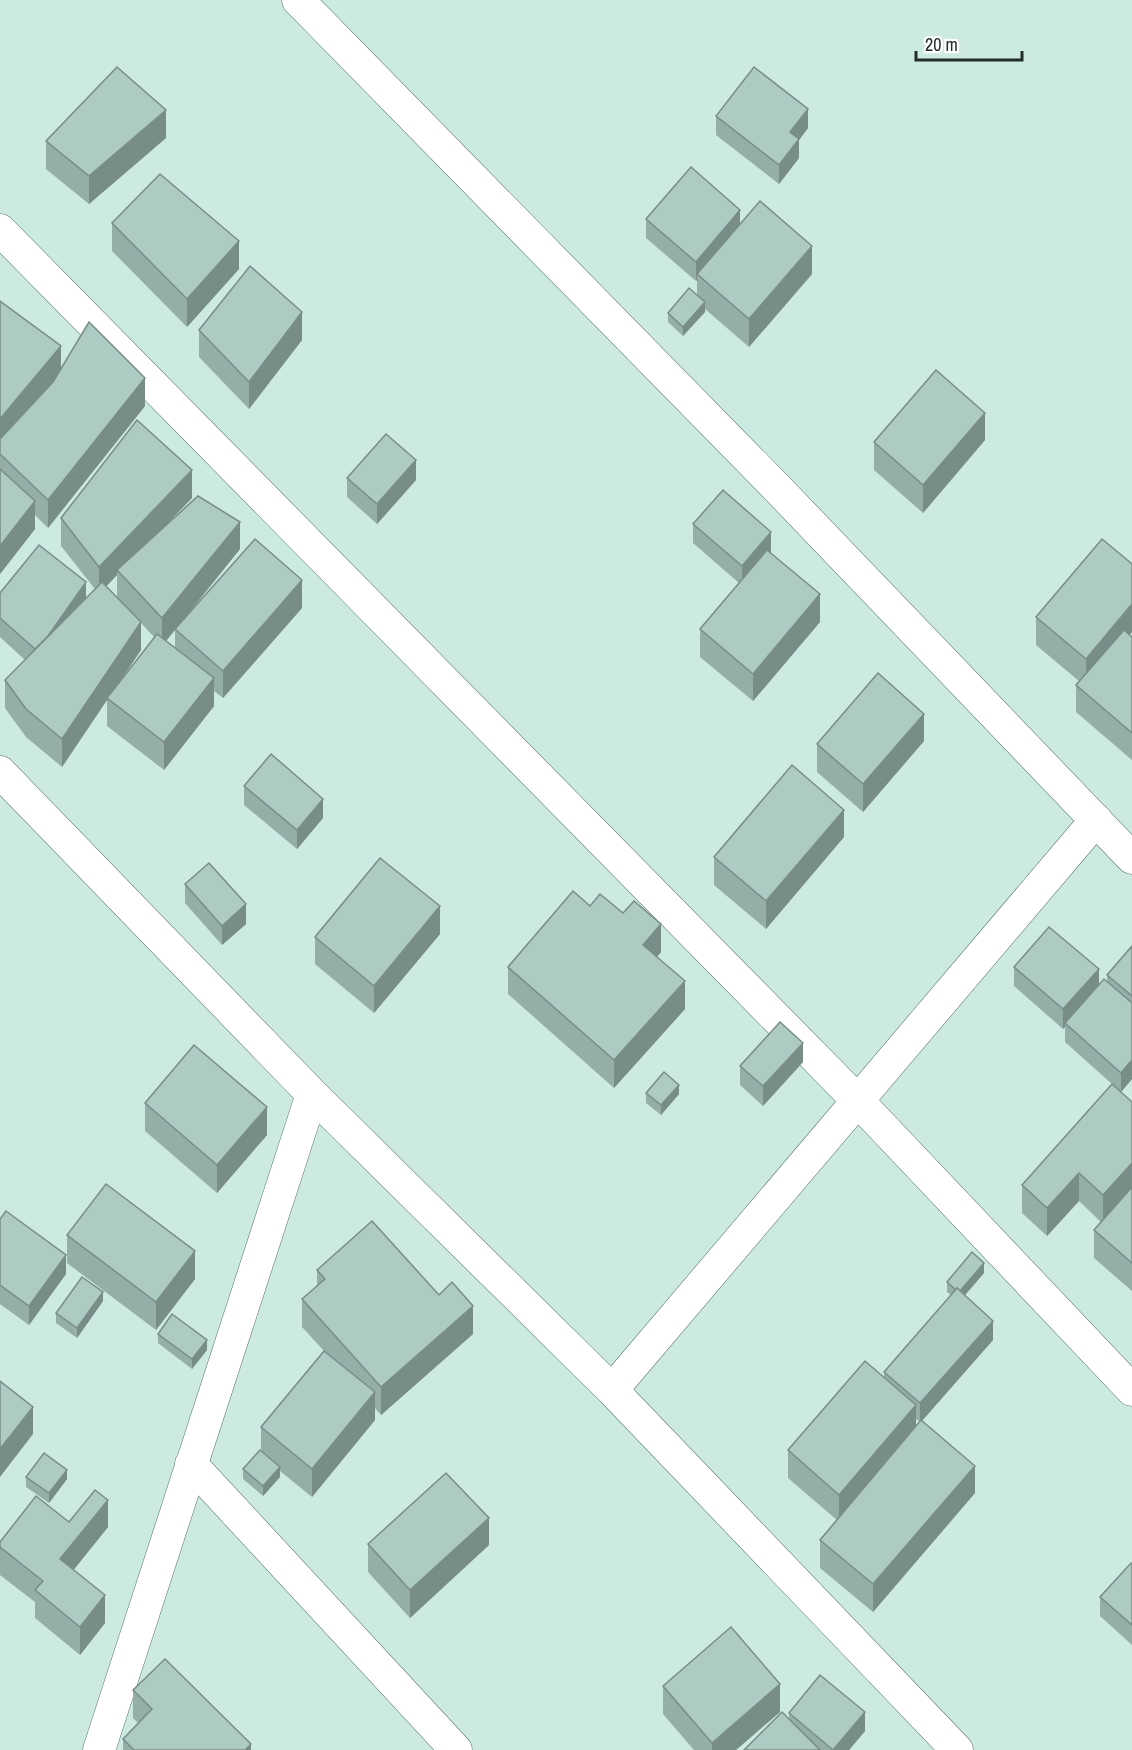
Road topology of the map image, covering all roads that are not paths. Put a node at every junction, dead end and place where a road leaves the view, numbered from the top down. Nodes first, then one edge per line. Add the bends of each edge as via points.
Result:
1 (298, 0) edge
2 (0, 230) edge
3 (0, 772) edge
4 (1096, 820) junction
5 (1132, 858) edge
6 (312, 1094) junction
7 (858, 1101) junction
8 (612, 1390) junction
9 (1132, 1390) edge
10 (191, 1464) junction
11 (99, 1750) edge
12 (456, 1750) edge
13 (957, 1750) edge

1 - 4 street
2 - 7 street
3 - 6 street
4 - 5 street
4 - 7 street
6 - 8 street
6 - 10 street
7 - 8 street
7 - 9 street
8 - 13 street
10 - 11 street
10 - 12 street

